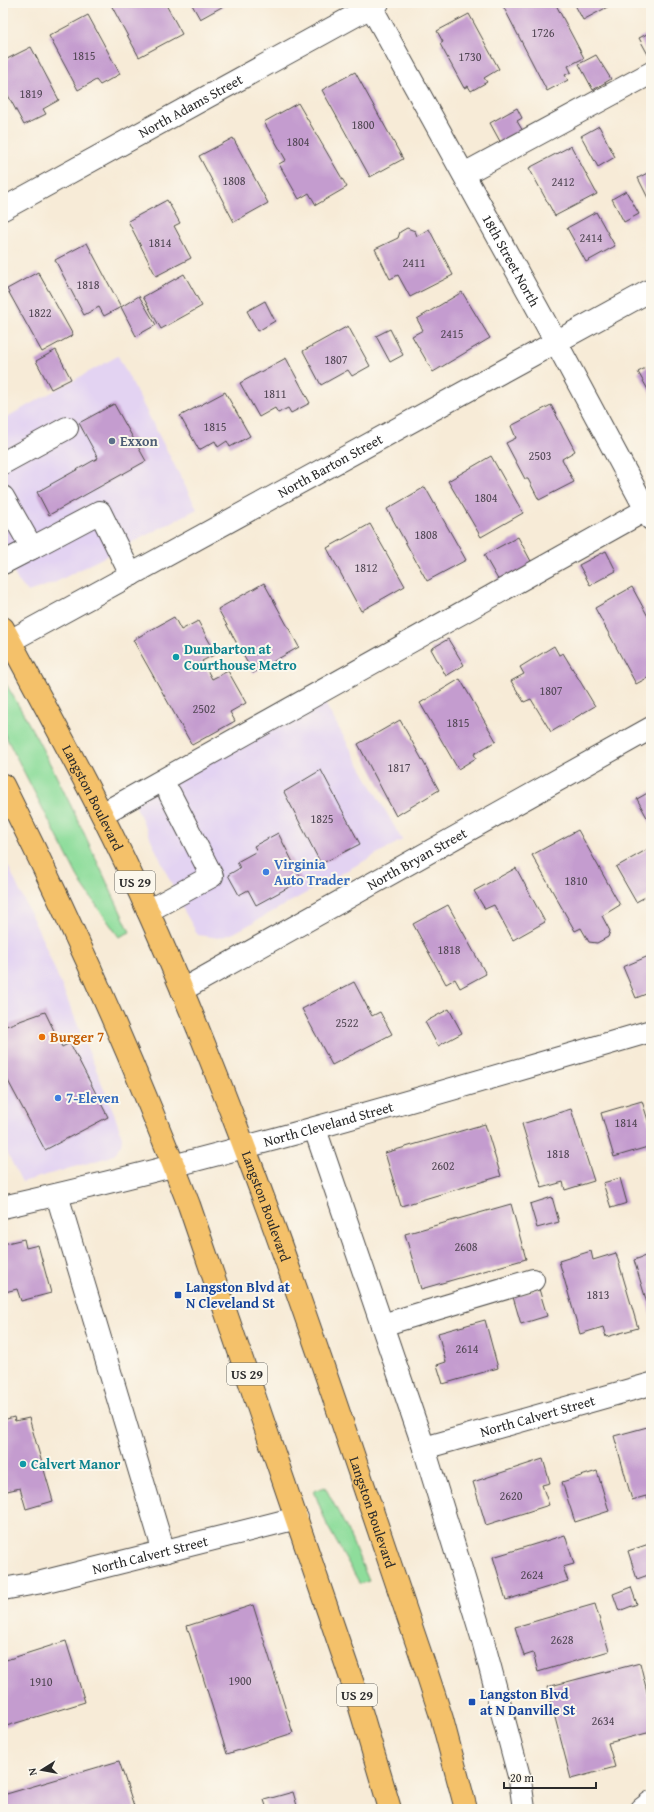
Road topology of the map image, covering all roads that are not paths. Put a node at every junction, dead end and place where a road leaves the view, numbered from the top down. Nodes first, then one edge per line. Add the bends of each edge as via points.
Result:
1 (373, 4) edge
2 (651, 72) edge
3 (464, 174) junction
4 (3, 209) edge
5 (651, 290) edge
6 (556, 342) junction
7 (67, 428) dead end
8 (3, 463) edge
9 (3, 497) edge
10 (649, 512) edge
11 (32, 548) junction
12 (3, 563) edge
13 (132, 575) junction
14 (7, 634) edge
15 (651, 728) edge
16 (3, 785) edge
17 (170, 794) dead end
18 (102, 814) junction
19 (148, 911) junction
20 (182, 990) junction
21 (651, 1031) edge
22 (315, 1129) junction
23 (245, 1147) junction
24 (174, 1165) junction
25 (57, 1195) junction
26 (3, 1207) edge
27 (533, 1280) dead end
28 (382, 1324) junction
29 (651, 1384) edge
30 (424, 1448) junction
31 (297, 1518) junction
32 (164, 1552) junction
33 (3, 1590) edge
34 (651, 1802) edge
35 (390, 1809) edge
36 (466, 1809) edge
37 (524, 1809) edge
38 (642, 1809) edge

1 - 3 street, 18th Street North
1 - 4 street, North Adams Street
2 - 3 street
3 - 6 street, 18th Street North
5 - 6 street, North Barton Street
6 - 10 street, 18th Street North
6 - 13 street, North Barton Street
7 - 8 street
9 - 11 street
10 - 18 street
11 - 12 street
11 - 13 street via 100,512
13 - 14 street, North Barton Street
14 - 18 main road, Langston Boulevard / US 29
15 - 20 street, North Bryan Street
16 - 24 main road, US 29 via 106,1001
17 - 19 street via 212,876
18 - 19 main road, Langston Boulevard / US 29
19 - 20 main road, Langston Boulevard / US 29
20 - 23 main road, Langston Boulevard / US 29
21 - 22 street, North Cleveland Street
22 - 23 street, North Cleveland Street
22 - 28 street
23 - 24 street, North Cleveland Street
23 - 36 main road, Langston Boulevard / US 29 via 442,1719
24 - 25 street, North Cleveland Street
24 - 31 main road, US 29
25 - 26 street, North Cleveland Street
25 - 32 street
27 - 28 street
28 - 30 street
29 - 30 street, North Calvert Street
30 - 37 street via 482,1637 520,1780
31 - 32 street, North Calvert Street
31 - 35 main road, US 29 via 355,1690
32 - 33 street, North Calvert Street
34 - 38 street

